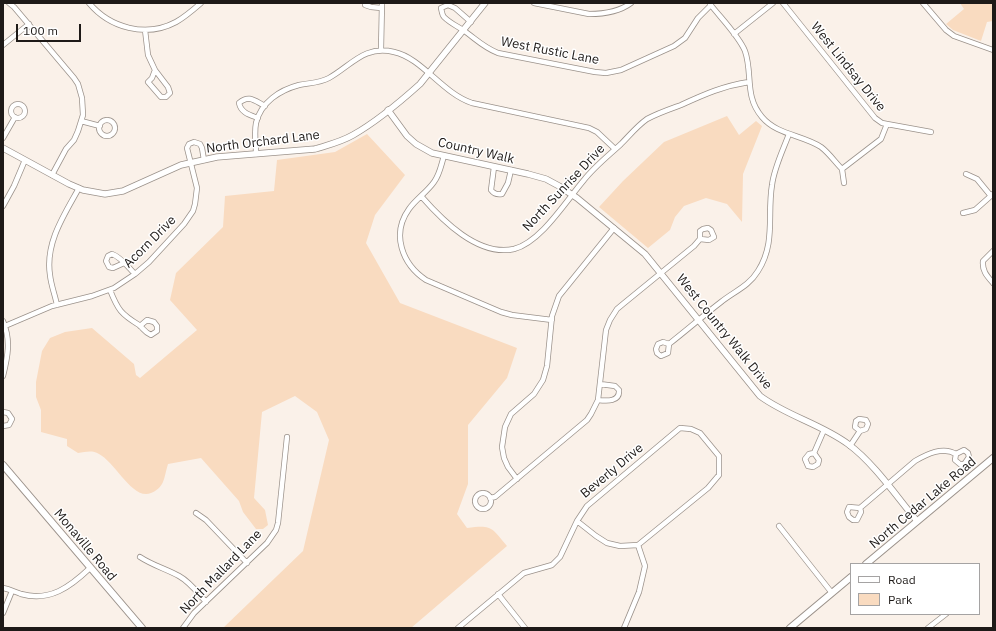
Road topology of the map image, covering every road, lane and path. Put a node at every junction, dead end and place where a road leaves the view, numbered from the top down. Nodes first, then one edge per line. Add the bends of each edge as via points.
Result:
1 (9, 3) edge
2 (88, 3) edge
3 (201, 3) edge
4 (365, 3) edge
5 (484, 3) edge
6 (534, 3) edge
7 (631, 3) edge
8 (773, 3) edge
9 (783, 3) edge
10 (710, 4) edge
11 (924, 4) edge
12 (382, 6) edge
13 (471, 22) junction
14 (29, 24) junction
15 (145, 30) junction
16 (463, 30) junction
17 (734, 34) junction
18 (3, 45) edge
19 (381, 50) junction
20 (993, 50) edge
21 (155, 70) junction
22 (428, 74) junction
23 (749, 82) junction
24 (265, 106) junction
25 (388, 110) junction
26 (15, 117) dead end
27 (258, 118) junction
28 (81, 121) junction
29 (887, 124) junction
30 (100, 126) dead end
31 (931, 132) dead end
32 (789, 134) junction
33 (3, 138) edge
34 (3, 148) edge
35 (615, 149) junction
36 (256, 154) junction
37 (444, 156) junction
38 (25, 160) junction
39 (204, 160) junction
40 (191, 162) junction
41 (494, 167) junction
42 (842, 169) junction
43 (511, 170) junction
44 (966, 174) dead end
45 (52, 175) junction
46 (844, 183) dead end
47 (79, 188) junction
48 (572, 194) junction
49 (992, 195) edge
50 (421, 196) junction
51 (3, 206) edge
52 (963, 213) dead end
53 (614, 228) junction
54 (700, 239) dead end
55 (993, 252) edge
56 (124, 263) dead end
57 (661, 273) junction
58 (135, 274) junction
59 (993, 283) edge
60 (110, 290) junction
61 (57, 305) junction
62 (3, 320) edge
63 (552, 320) junction
64 (698, 320) junction
65 (5, 326) junction
66 (140, 326) junction
67 (669, 344) dead end
68 (3, 376) edge
69 (600, 384) junction
70 (598, 400) junction
71 (3, 411) edge
72 (3, 426) edge
73 (824, 430) junction
74 (860, 431) dead end
75 (288, 437) dead end
76 (850, 446) junction
77 (814, 452) dead end
78 (956, 454) dead end
79 (993, 458) edge
80 (3, 466) edge
81 (517, 479) junction
82 (887, 485) junction
83 (490, 498) dead end
84 (860, 508) dead end
85 (196, 513) dead end
86 (917, 521) junction
87 (577, 522) junction
88 (779, 526) dead end
89 (638, 545) junction
90 (140, 557) dead end
91 (247, 563) junction
92 (867, 563) edge
93 (90, 568) junction
94 (850, 578) edge
95 (3, 588) edge
96 (12, 591) junction
97 (832, 593) junction
98 (498, 594) junction
99 (206, 602) junction
100 (3, 613) edge
101 (945, 615) edge
102 (142, 628) edge
103 (183, 628) edge
104 (458, 628) edge
105 (525, 628) edge
106 (624, 628) edge
107 (790, 628) edge
108 (928, 628) edge

1 - 14 street
2 - 15 street via 114,24 128,29
3 - 15 street via 176,22
4 - 12 street via 371,7
5 - 13 street, North Orchard Lane
6 - 7 street via 597,14 618,10
8 - 17 street
9 - 29 street, West Lindsay Drive via 869,113
10 - 16 street, West Rustic Lane via 679,43 621,70 606,73 498,52 483,46
10 - 17 street
11 - 20 street via 954,36
12 - 19 street
13 - 16 street, North Orchard Lane
13 - 16 street, West Rustic Lane via 455,8 448,5 441,8 443,16
14 - 18 street
14 - 28 street via 78,84 83,106
15 - 21 street via 148,55
16 - 22 street, North Orchard Lane
17 - 23 street via 745,51
19 - 22 street via 412,60
19 - 24 street via 364,54 327,79 278,93
21 - 21 street via 148,82 161,97 166,97 170,93 168,87
22 - 25 street, North Orchard Lane via 408,95
22 - 35 street via 463,100 589,128
23 - 32 street via 753,103 762,117
23 - 35 street, North Sunrise Drive via 723,87 654,116 641,124
24 - 27 street
24 - 27 street via 250,98 239,103 245,112
25 - 36 street, North Orchard Lane via 352,135 329,145 315,149
25 - 37 street, Country Walk via 416,144
26 - 33 street
27 - 36 street
28 - 30 street
28 - 45 street via 74,140
29 - 31 street, West Lindsay Drive
29 - 42 street via 881,139
32 - 42 street via 821,147
32 - 64 street via 771,187 770,236 763,262 744,287
34 - 38 street, North Orchard Lane
35 - 48 street, North Sunrise Drive
36 - 39 street, North Orchard Lane
37 - 41 street, Country Walk
37 - 50 street via 434,182
38 - 45 street, North Orchard Lane
38 - 51 street
39 - 40 street, North Orchard Lane
39 - 40 street, Acorn Drive via 200,144 194,142 187,148
40 - 47 street, North Orchard Lane via 124,191 105,194
40 - 58 street, Acorn Drive via 197,188 193,212
41 - 43 street, Country Walk
41 - 43 street via 491,190 498,195 505,189
42 - 46 street
43 - 48 street, Country Walk via 546,179
44 - 49 street via 977,179
45 - 47 street, North Orchard Lane
47 - 61 street via 56,231 50,253 50,275
48 - 50 street, North Sunrise Drive via 529,243 512,250 488,248 465,237 436,213
48 - 53 street, West Country Walk Drive
49 - 52 street via 975,210
50 - 63 street via 409,208 400,235 406,260 418,275 512,316
53 - 57 street, West Country Walk Drive via 645,254
53 - 63 street via 559,296
54 - 57 street
55 - 59 street via 983,261 982,266
56 - 58 street
57 - 64 street, West Country Walk Drive
57 - 69 street via 617,309 610,320 604,341
58 - 60 street, Acorn Drive
60 - 61 street, Acorn Drive
60 - 66 street via 120,311
61 - 65 street, Acorn Drive
62 - 65 street
63 - 81 street via 548,366 543,380 534,394 511,414 504,427 504,458
64 - 67 street
64 - 73 street, West Country Walk Drive via 760,396
65 - 68 street via 9,343
66 - 66 street via 145,333 151,334 156,331 157,326 147,320
69 - 70 street
69 - 70 street via 615,386 620,390 620,394 614,400
70 - 81 street via 586,420
71 - 72 street via 12,419 9,425
73 - 76 street, West Country Walk Drive
73 - 77 street
74 - 76 street
75 - 91 street, North Mallard Lane via 276,530
76 - 82 street, West Country Walk Drive
78 - 82 street via 943,451 925,455
79 - 86 main road, North Cedar Lake Road
80 - 93 main road, Monaville Road
81 - 83 street via 495,497
82 - 84 street
82 - 86 street, West Country Walk Drive
85 - 91 street via 206,520
86 - 92 main road, North Cedar Lake Road
87 - 89 street via 607,543 620,546
87 - 89 street, Beverly Drive via 587,506 680,428 700,433 719,456 719,475 708,488
87 - 98 street, Beverly Drive via 560,557 552,565 524,573
88 - 97 street
89 - 106 street via 644,566 639,592
90 - 99 street via 184,579
91 - 99 street, North Mallard Lane
93 - 96 street via 67,588 52,594 33,596
93 - 102 main road, Monaville Road
94 - 97 main road
95 - 96 street
96 - 100 street
97 - 107 main road
98 - 104 street, Beverly Drive
98 - 105 street
99 - 103 street, North Mallard Lane
101 - 108 street

